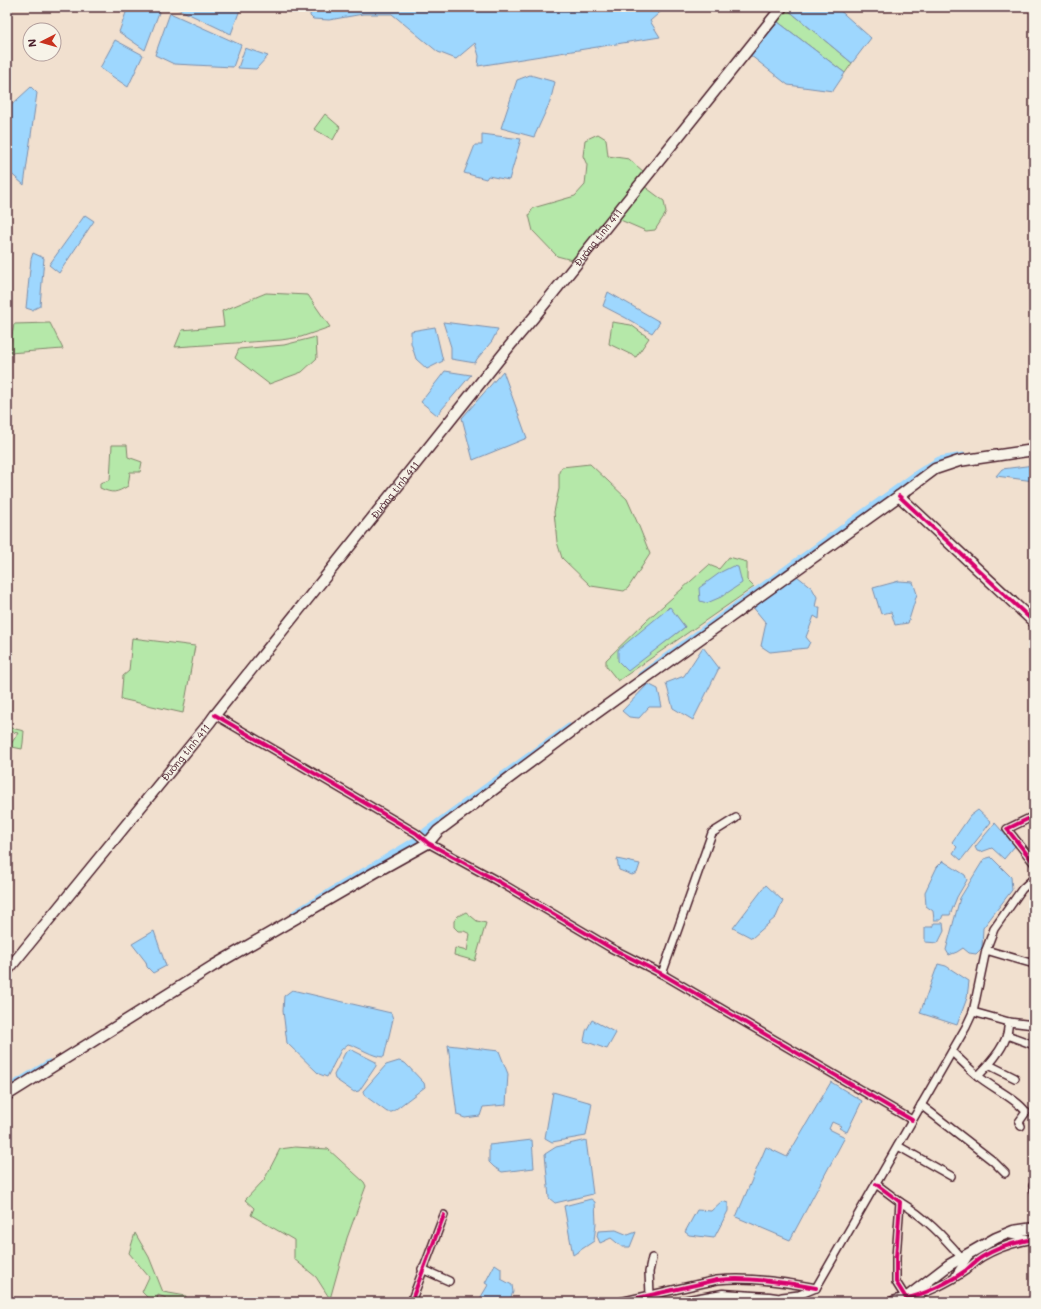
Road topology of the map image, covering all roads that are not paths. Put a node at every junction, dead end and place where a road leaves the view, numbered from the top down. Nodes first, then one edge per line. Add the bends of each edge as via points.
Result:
1 (782, 7) edge
2 (1034, 450) edge
3 (899, 496) junction
4 (1034, 622) edge
5 (216, 714) junction
6 (1034, 816) edge
7 (736, 818) dead end
8 (428, 843) junction
9 (1034, 864) edge
10 (1034, 878) edge
11 (986, 950) junction
12 (1034, 964) edge
13 (7, 971) edge
14 (662, 974) junction
15 (973, 1012) junction
16 (1008, 1022) junction
17 (1034, 1025) edge
18 (1007, 1035) junction
19 (1034, 1045) edge
20 (952, 1052) junction
21 (989, 1064) junction
22 (978, 1076) junction
23 (1014, 1078) dead end
24 (7, 1095) edge
25 (921, 1105) junction
26 (912, 1120) junction
27 (1021, 1126) dead end
28 (898, 1146) junction
29 (1004, 1173) dead end
30 (951, 1176) dead end
31 (876, 1184) junction
32 (900, 1202) junction
33 (444, 1215) dead end
34 (1034, 1228) edge
35 (1006, 1234) junction
36 (1033, 1239) edge
37 (966, 1256) junction
38 (652, 1258) dead end
39 (422, 1269) junction
40 (954, 1277) junction
41 (449, 1281) dead end
42 (816, 1288) junction
43 (650, 1295) junction
44 (769, 1298) junction
45 (906, 1298) junction
46 (726, 1299) edge
47 (411, 1302) edge
48 (620, 1302) edge
49 (683, 1302) edge
50 (797, 1302) edge
51 (893, 1302) edge

1 - 5 main road, Đường tỉnh 411
2 - 3 main road via 959,461 935,469
3 - 4 main road
3 - 8 main road via 595,714 438,831
5 - 8 street via 416,833
5 - 13 main road, Đường tỉnh 411
6 - 9 street via 1007,829
7 - 14 street via 712,834
8 - 14 street via 610,948
8 - 24 main road via 213,966
10 - 11 street via 1022,889 994,928
11 - 12 street
11 - 15 street
14 - 26 street
15 - 16 street
15 - 20 street
16 - 17 street
16 - 18 street
18 - 19 street
18 - 21 street
20 - 22 street
20 - 25 street
21 - 22 street
21 - 23 street
22 - 27 street via 1025,1110 1025,1115 1019,1122
25 - 26 street
25 - 29 street
26 - 28 street
28 - 30 street
28 - 31 street
31 - 32 street
31 - 42 street
32 - 37 street via 929,1222
32 - 45 street via 896,1282
33 - 39 street
34 - 35 main road
35 - 36 street
35 - 37 main road
36 - 40 street via 1012,1244 980,1258
37 - 40 street
37 - 45 main road via 949,1265
38 - 43 street via 649,1272
39 - 41 street
39 - 47 street
40 - 45 street via 926,1292
42 - 43 street via 732,1279
42 - 44 street via 794,1295
43 - 48 street
44 - 46 main road
44 - 50 main road
45 - 51 main road
46 - 49 main road via 723,1295

